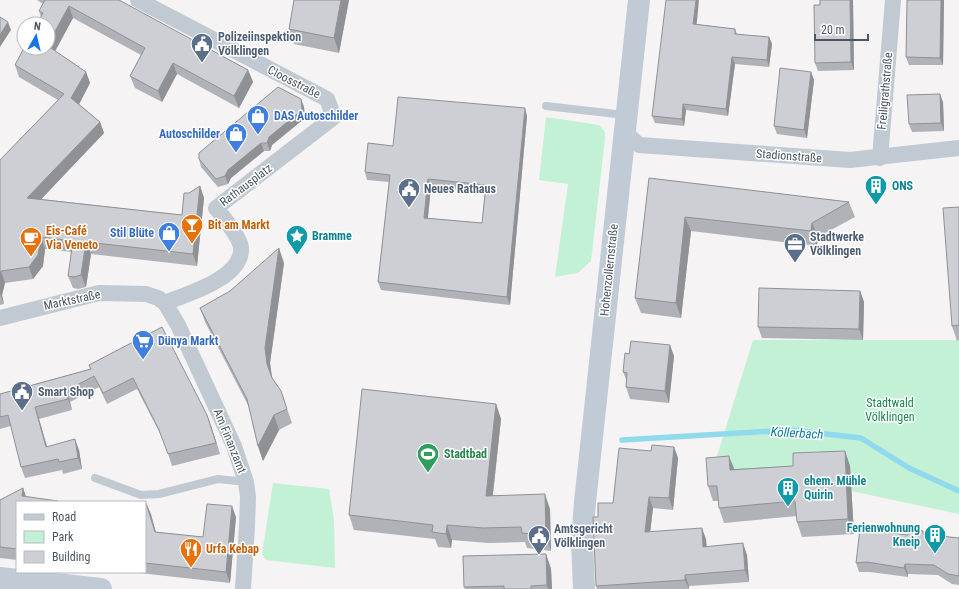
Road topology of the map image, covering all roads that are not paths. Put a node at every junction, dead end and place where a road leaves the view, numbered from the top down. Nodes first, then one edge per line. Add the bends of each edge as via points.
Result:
1 (138, 0) edge
2 (639, 0) edge
3 (893, 0) edge
4 (546, 106) dead end
5 (625, 116) junction
6 (334, 117) joint
7 (959, 148) edge
8 (880, 158) junction
9 (165, 303) junction
10 (0, 318) edge
11 (95, 478) dead end
12 (246, 482) junction
13 (582, 540) junction
14 (0, 578) edge
15 (101, 589) edge
16 (242, 589) edge
17 (569, 589) edge
18 (584, 589) edge

1 - 6 street, Cloosstraße via 317,93 327,99
2 - 5 main road, Hohenzollernstraße
3 - 8 street, Freiligrathstraße
4 - 5 lane
5 - 8 street, Stadionstraße via 639,145 817,159
5 - 13 main road, Hohenzollernstraße
6 - 9 street, Rathausplatz via 216,208 241,247 238,260 231,272
7 - 8 street, Stadionstraße
9 - 10 street, Marktstraße via 146,294 99,292
9 - 12 street, Am Finanzamt via 178,325 234,446
11 - 12 lane via 141,495 159,494 218,479
12 - 16 street, Am Finanzamt via 247,526
13 - 17 main road, Hohenzollernstraße via 573,565
13 - 18 main road, Hohenzollernstraße
14 - 15 main road

